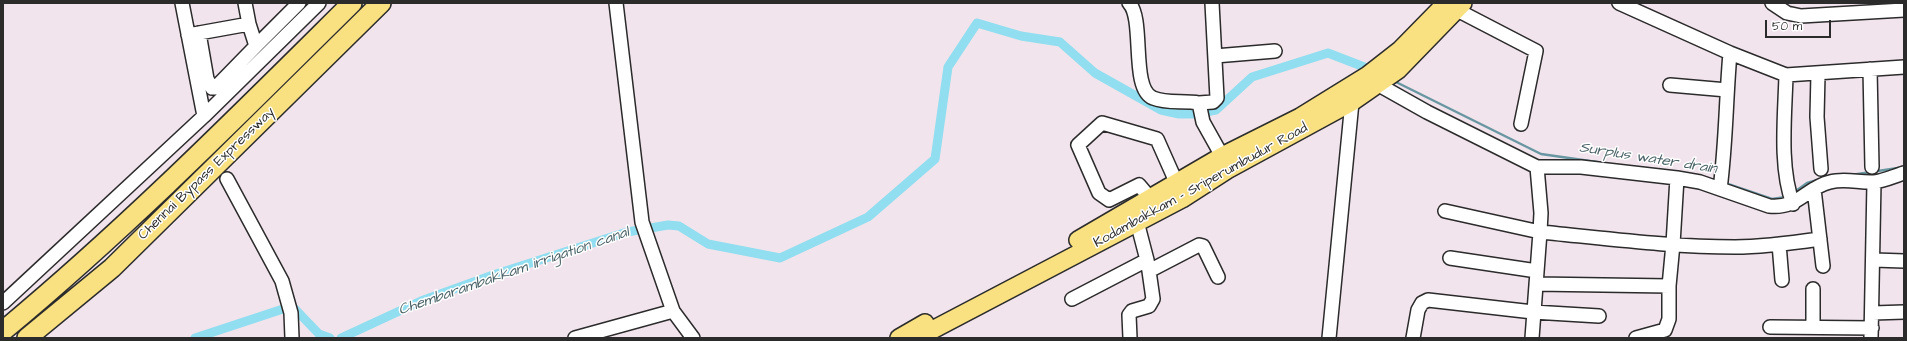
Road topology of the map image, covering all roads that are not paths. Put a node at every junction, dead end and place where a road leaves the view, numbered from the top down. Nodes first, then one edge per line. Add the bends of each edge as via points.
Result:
1 (182, 3) edge
2 (245, 3) edge
3 (299, 3) edge
4 (319, 3) edge
5 (352, 3) edge
6 (382, 3) edge
7 (616, 3) edge
8 (1129, 3) edge
9 (1212, 3) edge
10 (1619, 3) edge
11 (1772, 3) edge
12 (1455, 5) edge
13 (1904, 10) edge
14 (249, 24) junction
15 (194, 34) junction
16 (256, 46) junction
17 (1276, 52) dead end
18 (1730, 53) junction
19 (1215, 56) junction
20 (1904, 67) edge
21 (1870, 69) junction
22 (1818, 74) junction
23 (1786, 75) junction
24 (1374, 80) junction
25 (1670, 85) dead end
26 (1727, 90) junction
27 (1352, 102) junction
28 (1199, 105) junction
29 (204, 116) junction
30 (1521, 124) dead end
31 (1225, 163) junction
32 (1872, 166) dead end
33 (1537, 167) junction
34 (1821, 169) dead end
35 (1904, 173) edge
36 (1677, 178) junction
37 (227, 179) dead end
38 (1874, 182) junction
39 (1178, 184) junction
40 (1721, 184) junction
41 (1814, 189) junction
42 (1150, 198) junction
43 (1791, 198) junction
44 (1445, 211) dead end
45 (1135, 214) junction
46 (1540, 232) junction
47 (1820, 239) junction
48 (1673, 244) junction
49 (1779, 244) junction
50 (1450, 258) dead end
51 (1874, 260) junction
52 (1904, 261) edge
53 (1148, 266) junction
54 (1823, 266) dead end
55 (1218, 277) dead end
56 (1536, 278) junction
57 (1782, 280) dead end
58 (1668, 286) junction
59 (1813, 289) dead end
60 (1072, 299) dead end
61 (3, 303) edge
62 (673, 311) junction
63 (1533, 312) junction
64 (1904, 312) edge
65 (1873, 313) junction
66 (1599, 316) dead end
67 (1770, 327) dead end
68 (1813, 327) junction
69 (3, 331) edge
70 (1872, 333) edge
71 (906, 337) edge
72 (27, 338) edge
73 (292, 338) edge
74 (575, 338) edge
75 (693, 338) edge
76 (1130, 338) edge
77 (1329, 338) edge
78 (1413, 338) edge
79 (1532, 338) edge
80 (1636, 338) edge

1 - 15 street
2 - 14 street
3 - 16 street
4 - 29 street
5 - 69 highway, Chennai Bypass Expressway via 80,266
6 - 72 highway, Chennai Bypass Expressway via 112,268
7 - 62 street via 642,222
8 - 28 street via 1134,12 1140,69 1148,95 1157,100
9 - 19 street
10 - 18 street
11 - 13 street via 1787,13 1801,16
12 - 24 main road, Kodambakkam – Sriperumbudur Road via 1398,70
12 - 30 street via 1536,51
14 - 15 street
14 - 16 street
15 - 16 street via 212,88 215,88
15 - 29 street
17 - 19 street
18 - 23 street
18 - 26 street
19 - 28 street via 1217,98 1213,102
20 - 21 street
21 - 22 street
21 - 32 street
22 - 23 street
22 - 34 street via 1817,118
23 - 43 street via 1784,154
24 - 27 main road, Kodambakkam – Sriperumbudur Road
24 - 31 main road, Kodambakkam – Sriperumbudur Road via 1300,117
24 - 33 street via 1427,112
25 - 26 street
26 - 40 street
27 - 31 main road, Kodambakkam – Sriperumbudur Road
27 - 77 street
28 - 31 street via 1203,122
29 - 61 street
31 - 39 main road, Kodambakkam – Sriperumbudur Road
31 - 45 main road, Kodambakkam – Sriperumbudur Road via 1182,199
33 - 36 street via 1581,167
33 - 46 street
35 - 38 street
36 - 40 street
36 - 48 street
37 - 73 street via 282,281 291,313
38 - 41 street via 1832,181
38 - 51 street
39 - 42 main road, Kodambakkam – Sriperumbudur Road
39 - 42 street via 1157,139 1102,123 1078,145 1099,193 1105,198 1116,198 1139,185
40 - 43 street via 1768,206 1780,208
41 - 43 street
41 - 47 street
42 - 45 main road, Kodambakkam – Sriperumbudur Road
44 - 46 street
45 - 53 street
45 - 71 main road, Kodambakkam – Sriperumbudur Road
46 - 48 street
46 - 56 street
47 - 49 street
47 - 54 street
48 - 49 street via 1735,247
48 - 58 street
49 - 57 street
50 - 56 street
51 - 52 street
51 - 65 street
53 - 55 street via 1201,245 1204,246
53 - 60 street
53 - 76 street via 1153,299 1149,306 1132,311 1128,315
56 - 58 street
56 - 63 street
58 - 80 street via 1667,328
59 - 68 street
62 - 74 street
62 - 75 street
63 - 66 street
63 - 78 street via 1428,300 1422,303 1418,310
63 - 79 street
64 - 65 street
65 - 70 street
67 - 68 street
68 - 70 street

